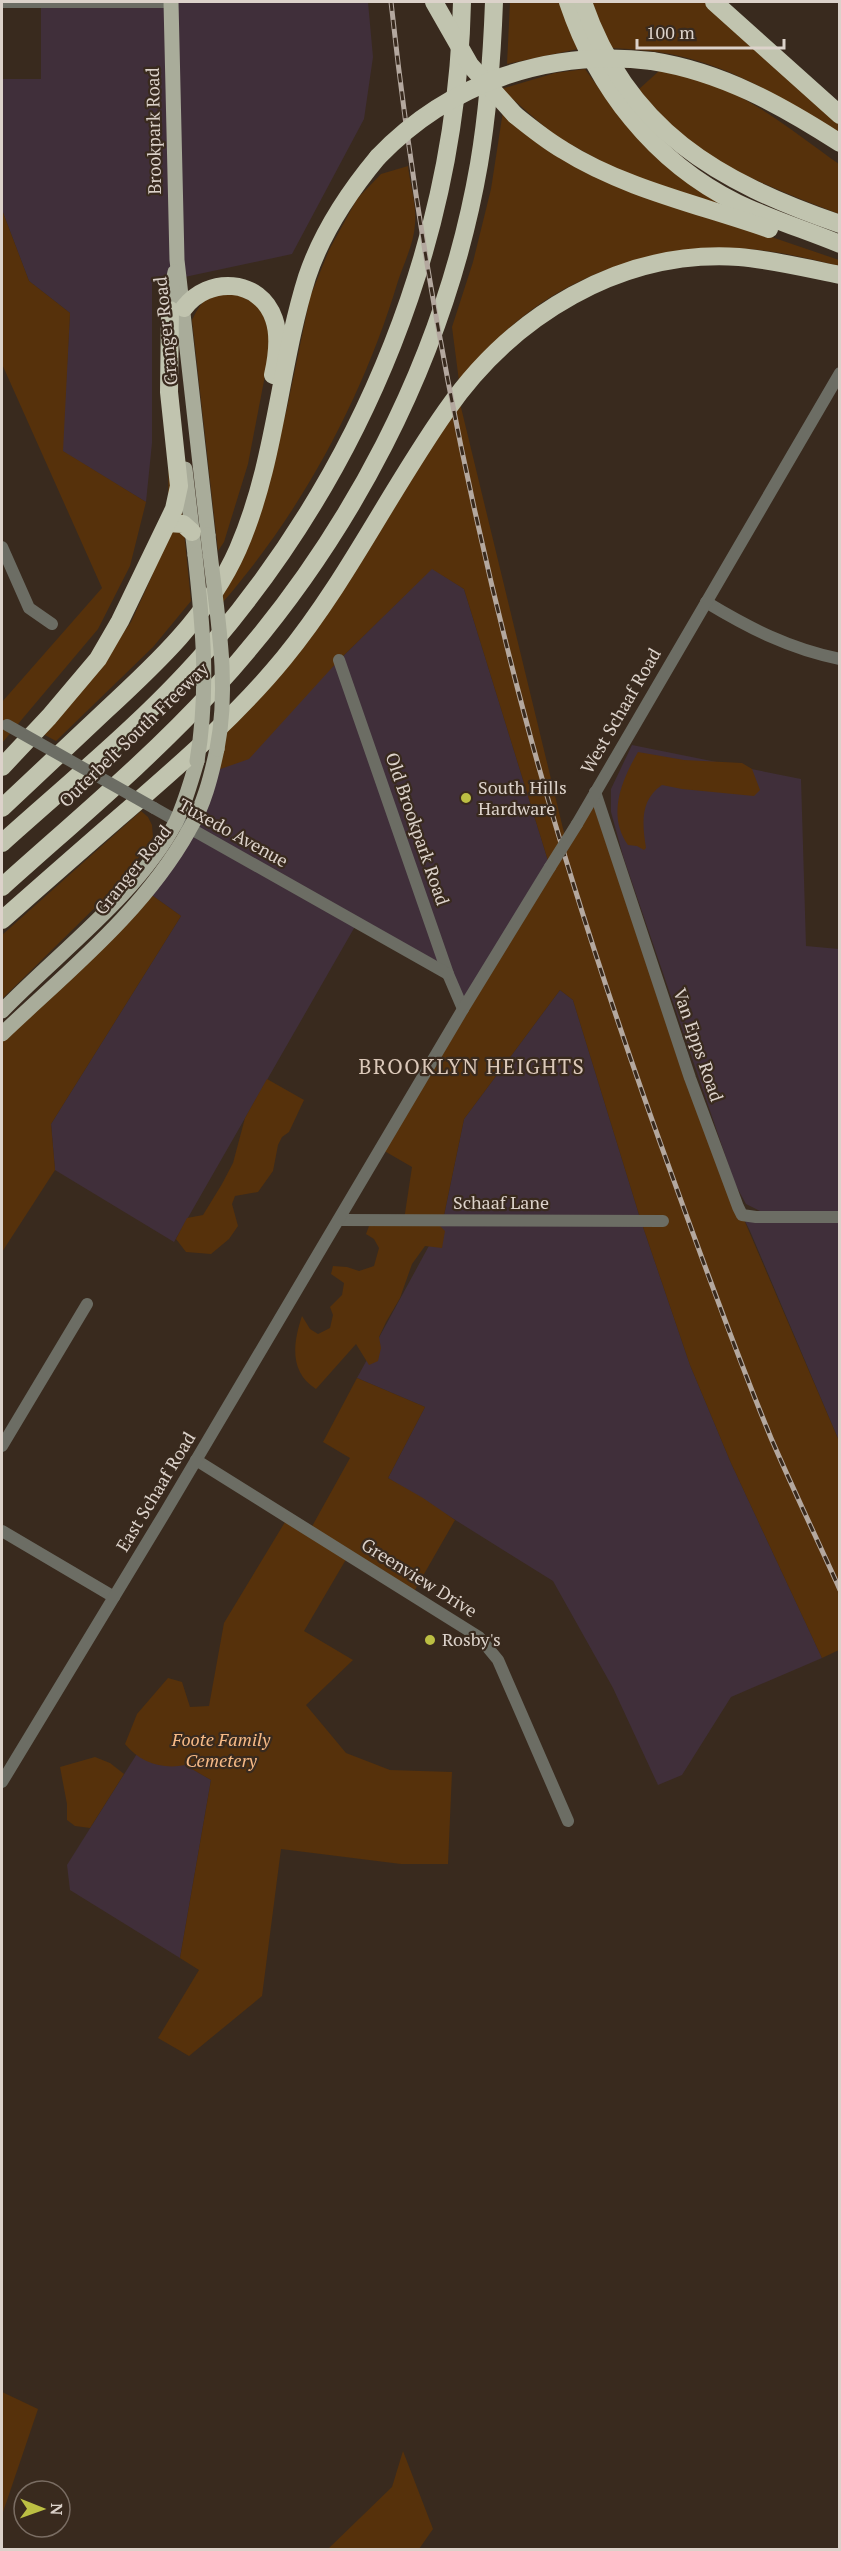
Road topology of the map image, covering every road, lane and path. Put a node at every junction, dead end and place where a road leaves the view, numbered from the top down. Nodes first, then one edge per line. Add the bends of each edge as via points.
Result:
1 (2, 2) edge
2 (163, 2) edge
3 (171, 2) edge
4 (434, 2) edge
5 (462, 2) edge
6 (494, 2) edge
7 (568, 2) edge
8 (583, 2) edge
9 (714, 2) edge
10 (840, 115) edge
11 (840, 143) edge
12 (840, 224) edge
13 (840, 244) edge
14 (840, 253) edge
15 (177, 260) joint
16 (840, 275) edge
17 (177, 309) junction
18 (840, 373) edge
19 (262, 477) junction
20 (168, 523) junction
21 (200, 534) junction
22 (2, 549) edge
23 (706, 602) junction
24 (52, 624) dead end
25 (840, 659) edge
26 (339, 660) dead end
27 (4, 723) edge
28 (2, 767) edge
29 (595, 792) junction
30 (2, 808) edge
31 (176, 822) junction
32 (190, 829) junction
33 (2, 843) edge
34 (2, 887) edge
35 (2, 920) edge
36 (448, 974) junction
37 (463, 1009) junction
38 (2, 1011) edge
39 (2, 1034) edge
40 (840, 1217) edge
41 (339, 1220) junction
42 (663, 1221) dead end
43 (87, 1304) dead end
44 (2, 1446) edge
45 (196, 1460) junction
46 (2, 1531) edge
47 (114, 1597) junction
48 (2, 1782) edge
49 (568, 1821) dead end

1 - 2 street
3 - 15 main road, Brookpark Road
4 - 14 highway, bridge via 470,65 515,115 565,151 620,178
5 - 33 highway, Outerbelt South Freeway via 453,115 432,226 398,333 346,448 286,548 212,644 124,732
6 - 34 highway, Outerbelt South Freeway via 484,130 462,240 420,369 358,494 292,594 215,688
7 - 13 highway via 597,70 627,113 663,153 737,203
8 - 12 highway via 614,69 644,110 670,135 716,170 748,188
9 - 10 highway
11 - 19 highway, bridge via 745,88 697,70 652,61 612,58 540,65 469,89 423,117 378,157 328,229 308,276
15 - 17 main road, Granger Road
16 - 35 highway via 758,259 684,259 644,266 600,281 523,328 478,369 447,409 328,599 249,698 167,776
17 - 19 highway via 210,288 235,286 247,288 262,299 274,318 277,355 261,441
17 - 20 highway via 169,392 179,486
17 - 21 main road, Granger Road
18 - 23 street, West Schaaf Road
19 - 30 highway via 237,550 195,618 156,663
20 - 21 highway via 183,524
20 - 28 highway via 98,659
21 - 31 main road, Granger Road, bridge via 195,555 205,658 202,726 197,761
21 - 32 main road, Granger Road, bridge via 223,681 222,719 206,794
22 - 24 street via 30,608
23 - 25 street via 775,640
23 - 29 street, West Schaaf Road
26 - 36 street, Old Brookpark Road
27 - 31 street, Tuxedo Avenue, bridge
29 - 37 street, West Schaaf Road, bridge
29 - 40 street, Van Epps Road via 690,1078 742,1215
31 - 32 street, Tuxedo Avenue
31 - 38 main road, Granger Road via 129,887
32 - 36 street, Tuxedo Avenue
32 - 39 main road, Granger Road via 169,862 128,911
36 - 37 street, Old Brookpark Road
37 - 41 street, West Schaaf Road
41 - 42 street, Schaaf Lane
41 - 45 street, East Schaaf Road
43 - 44 street
45 - 47 street, East Schaaf Road
45 - 49 street, Greenview Drive via 479,1637 498,1660
46 - 47 street
47 - 48 street, East Schaaf Road

